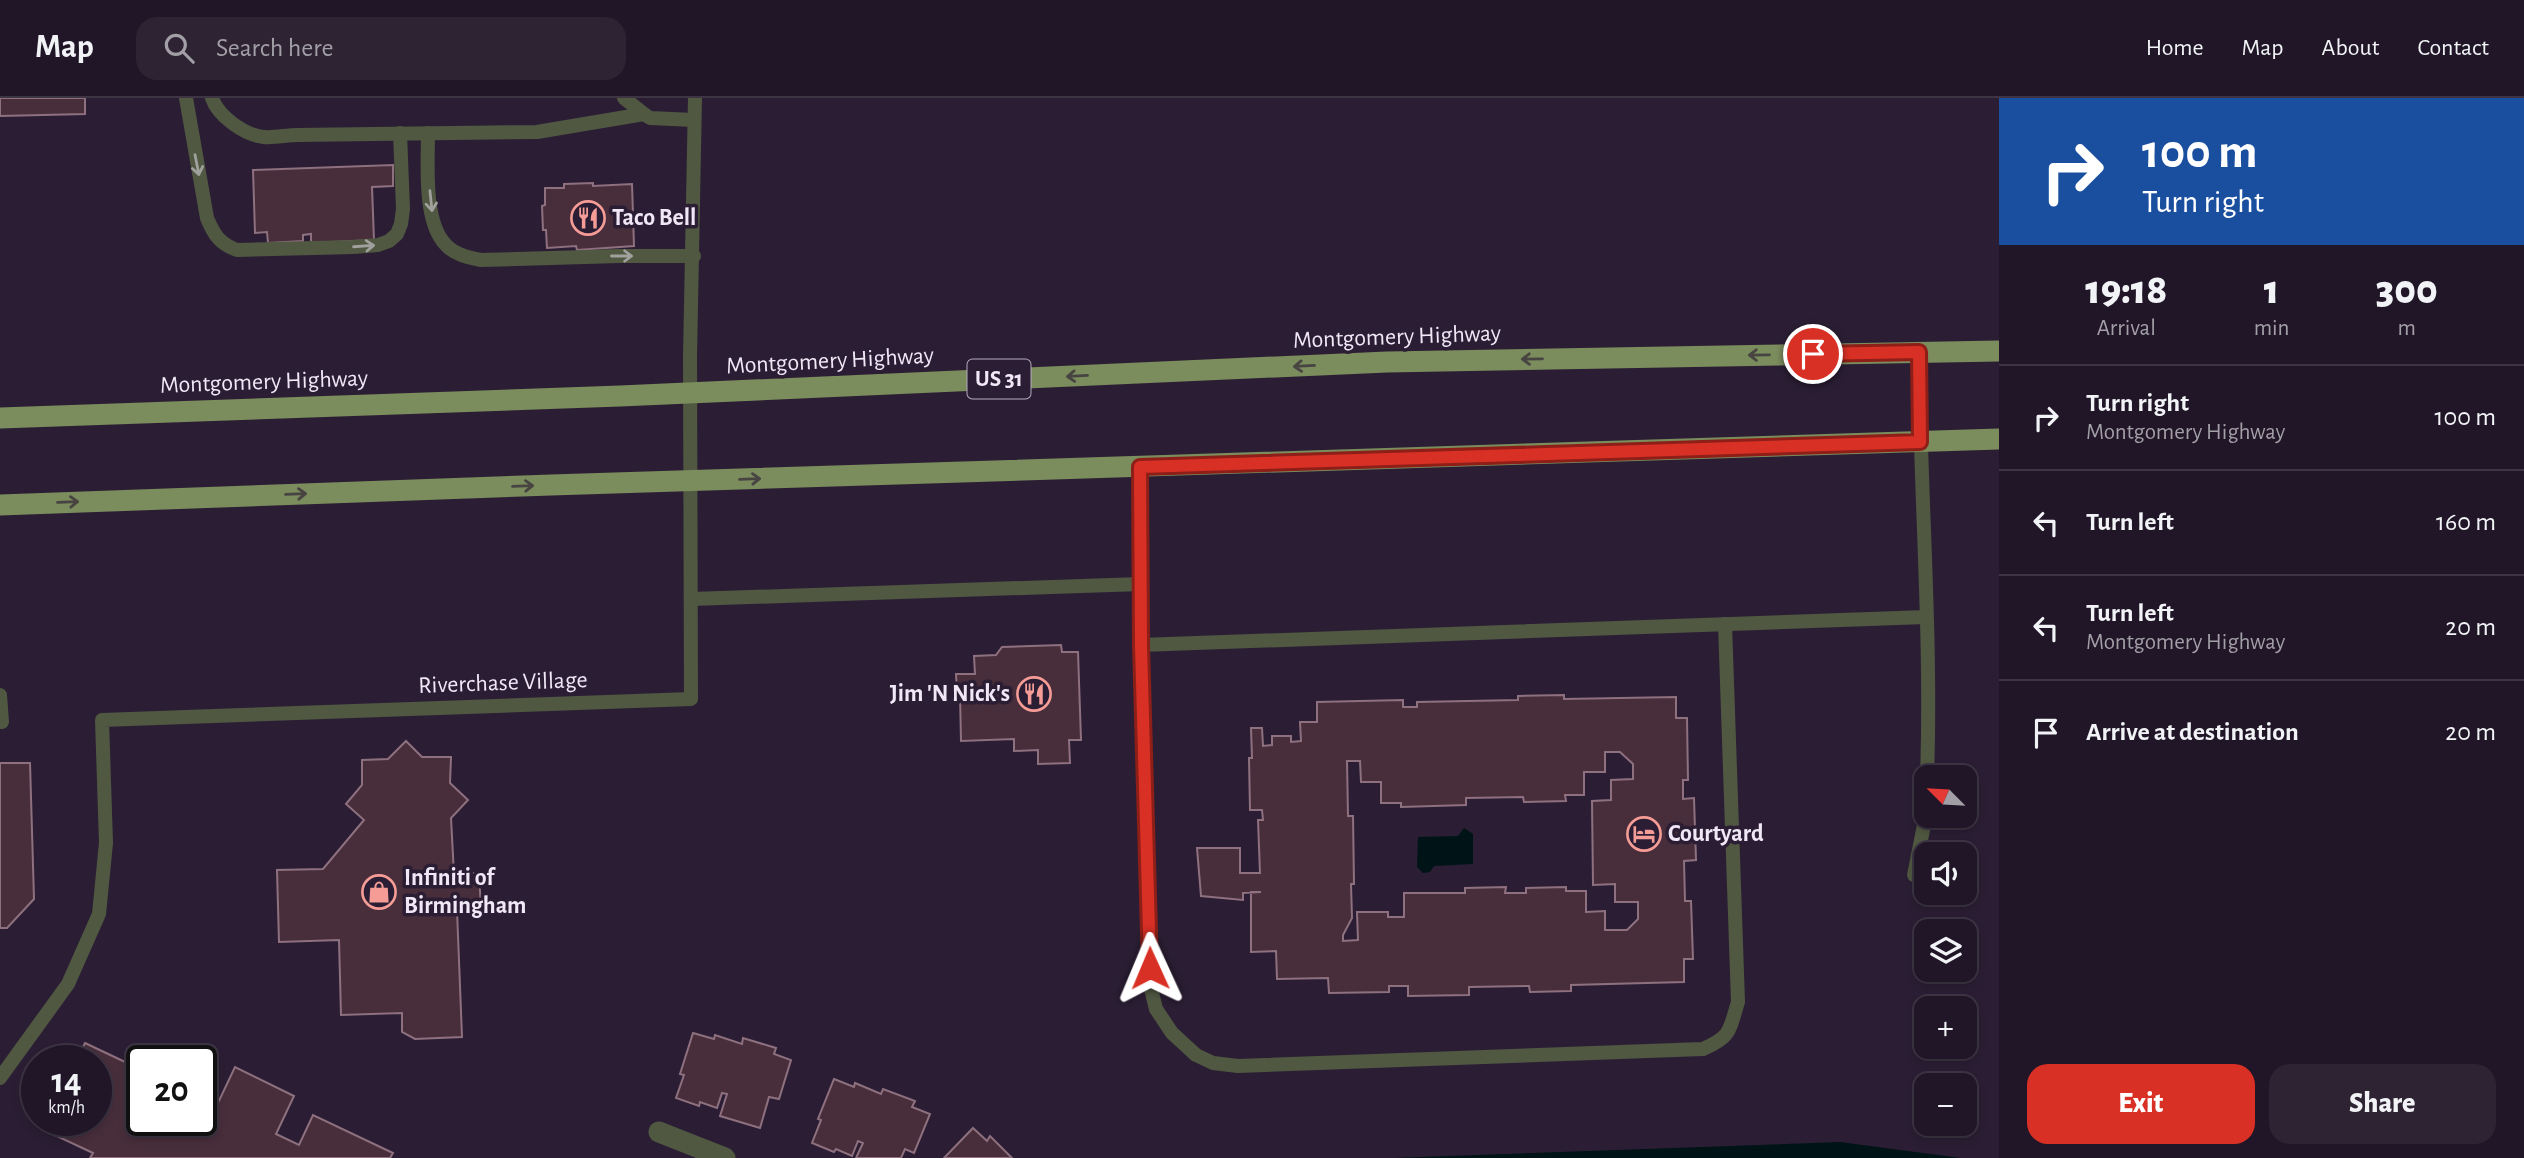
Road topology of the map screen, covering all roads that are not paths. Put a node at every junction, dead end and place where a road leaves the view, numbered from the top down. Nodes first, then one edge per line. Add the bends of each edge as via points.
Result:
1 (186, 98) edge
2 (212, 98) edge
3 (624, 98) edge
4 (695, 98) edge
5 (645, 114) junction
6 (694, 120) junction
7 (428, 133) junction
8 (400, 134) junction
9 (694, 256) junction
10 (1999, 351) edge
11 (1919, 352) junction
12 (691, 393) junction
13 (0, 418) edge
14 (1999, 439) edge
15 (1920, 442) junction
16 (1140, 467) junction
17 (690, 481) junction
18 (0, 505) edge
19 (1141, 584) junction
20 (691, 599) junction
21 (1926, 617) junction
22 (1725, 624) junction
23 (1141, 645) junction
24 (0, 695) edge
25 (2, 722) dead end
26 (1927, 765) edge
27 (0, 1078) edge
28 (660, 1132) dead end
29 (724, 1158) edge

1 -> 8 lane via 207,218 213,234 237,250 353,247 389,241 397,234 403,209
2 - 8 lane via 232,124 262,137
3 - 5 lane
4 - 6 lane, Riverchase Village
5 - 6 lane
5 - 7 lane via 537,132
6 - 9 lane, Riverchase Village
7 - 8 lane
7 -> 9 lane via 433,222 447,246 466,257
9 - 12 lane, Riverchase Village
10 - 11 main road, Montgomery Highway / US 31
11 -> 12 main road, Montgomery Highway / US 31 via 1387,362
11 - 15 lane
12 - 13 main road, Montgomery Highway / US 31
12 - 17 lane, Riverchase Village
14 - 15 main road
15 - 16 main road
15 - 21 lane
17 -> 16 main road
16 - 19 lane
18 -> 17 main road
17 - 20 lane, Riverchase Village
19 - 20 lane
19 - 23 lane
20 - 27 lane, Riverchase Village via 691,699 102,720 106,843 99,914 68,984
21 - 22 lane
21 - 26 lane
22 - 23 lane
22 - 23 lane via 1738,1002 1723,1040 1703,1049 1279,1065 1213,1063 1196,1055 1172,1033 1156,1009 1150,985
24 - 25 lane
28 - 29 street

